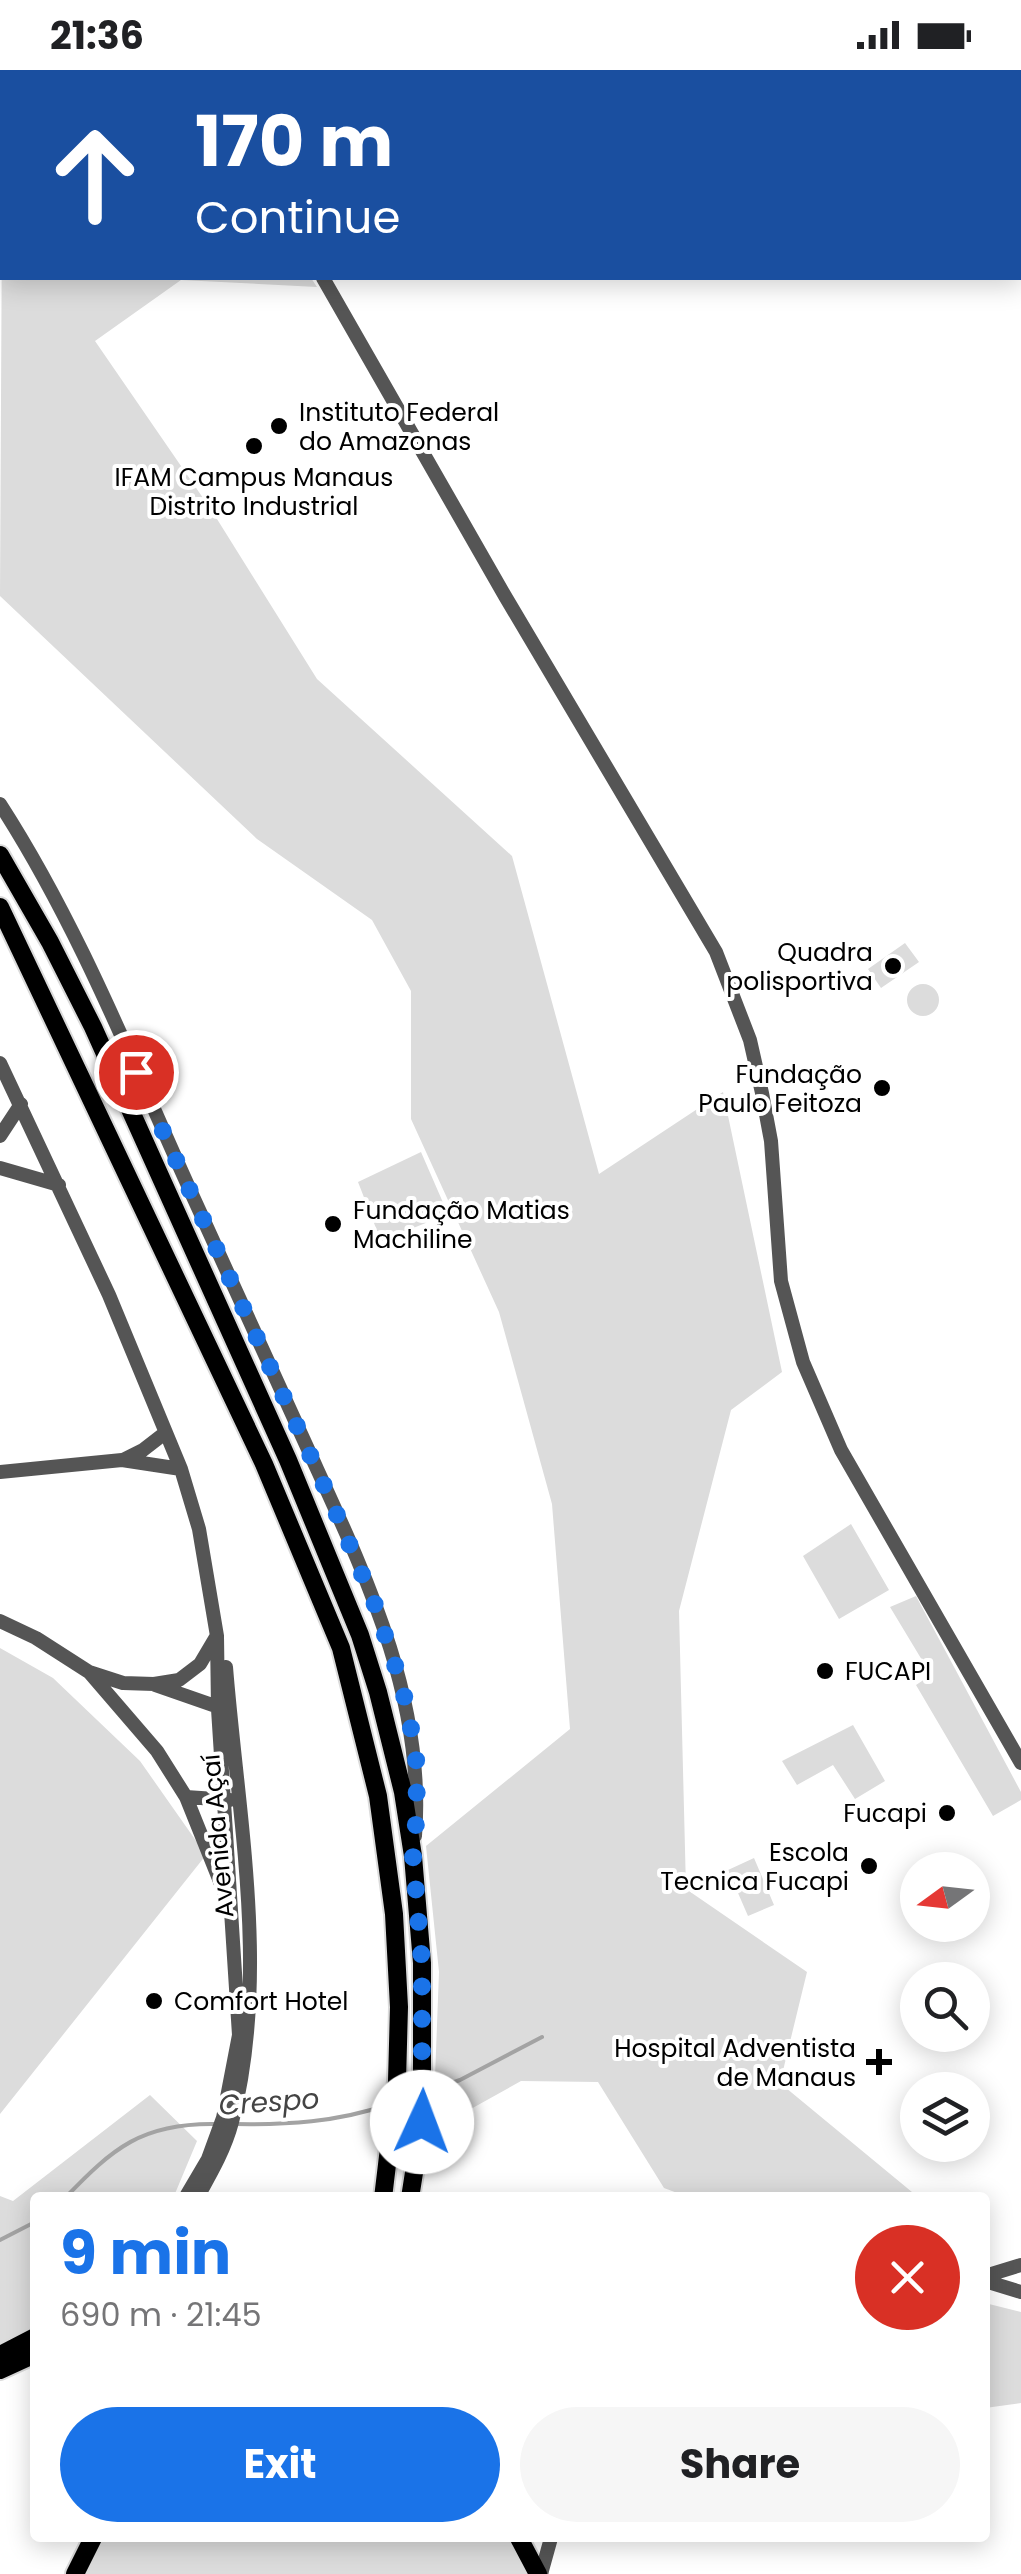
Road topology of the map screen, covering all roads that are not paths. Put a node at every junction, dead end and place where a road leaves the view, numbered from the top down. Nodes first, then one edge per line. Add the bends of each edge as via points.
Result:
1 (324, 280) edge
2 (0, 804) edge
3 (0, 855) edge
4 (0, 906) edge
5 (0, 1063) edge
6 (123, 1097) junction
7 (21, 1104) junction
8 (96, 1110) junction
9 (0, 1136) edge
10 (0, 1168) edge
11 (59, 1184) junction
12 (165, 1433) junction
13 (122, 1460) junction
14 (180, 1469) junction
15 (0, 1472) edge
16 (0, 1622) edge
17 (217, 1636) junction
18 (88, 1672) junction
19 (154, 1684) junction
20 (224, 1709) junction
21 (1021, 1763) edge
22 (186, 1797) junction
23 (231, 1800) junction
24 (413, 1856) junction
25 (234, 1918) junction
26 (189, 2192) edge
27 (200, 2192) edge
28 (385, 2192) edge
29 (411, 2192) edge
30 (1021, 2265) edge
31 (990, 2277) edge
32 (990, 2281) edge
33 (1021, 2292) edge
34 (30, 2341) edge
35 (30, 2356) edge
36 (30, 2364) edge
37 (1, 2365) edge
38 (92, 2542) edge
39 (521, 2542) edge
40 (550, 2542) edge
41 (74, 2574) edge
42 (540, 2574) edge

1 - 21 street via 716,952 750,1040 762,1093 781,1281 803,1362 840,1450
2 - 24 street via 84,960 375,1605 416,1752
3 - 6 main road via 50,942
4 - 8 main road
5 - 7 street, Avenida Açaí
6 - 8 main road
6 - 24 main road via 360,1636 404,1792
7 - 9 street
7 - 11 street, Avenida Açaí
8 - 28 main road via 264,1464 341,1648 355,1699 388,1857 398,1988 397,2081
10 - 11 street
11 - 12 street, Avenida Açaí
12 - 13 street
12 - 14 street, Avenida Açaí
13 - 14 street
13 - 15 street
14 - 17 street, Avenida Açaí via 199,1529
14 - 20 street, Avenida Açaí via 207,1527 223,1633
16 - 18 street
17 - 19 street via 200,1664 179,1680
17 - 20 street, Avenida Açaí
18 - 19 street
18 - 22 street via 157,1751
19 - 20 street
20 - 23 street, Avenida Açaí
22 - 23 street
22 - 25 street
23 - 25 street, Avenida Açaí
23 - 27 street, Avenida Açaí via 248,1926 248,2036 232,2124
24 - 29 main road via 424,2041
25 - 26 street, Avenida Açaí via 239,2035 223,2118
30 - 31 street
32 - 33 street
34 - 37 main road
35 - 37 main road
36 - 37 main road
38 - 41 main road
39 - 42 main road
40 - 42 street

